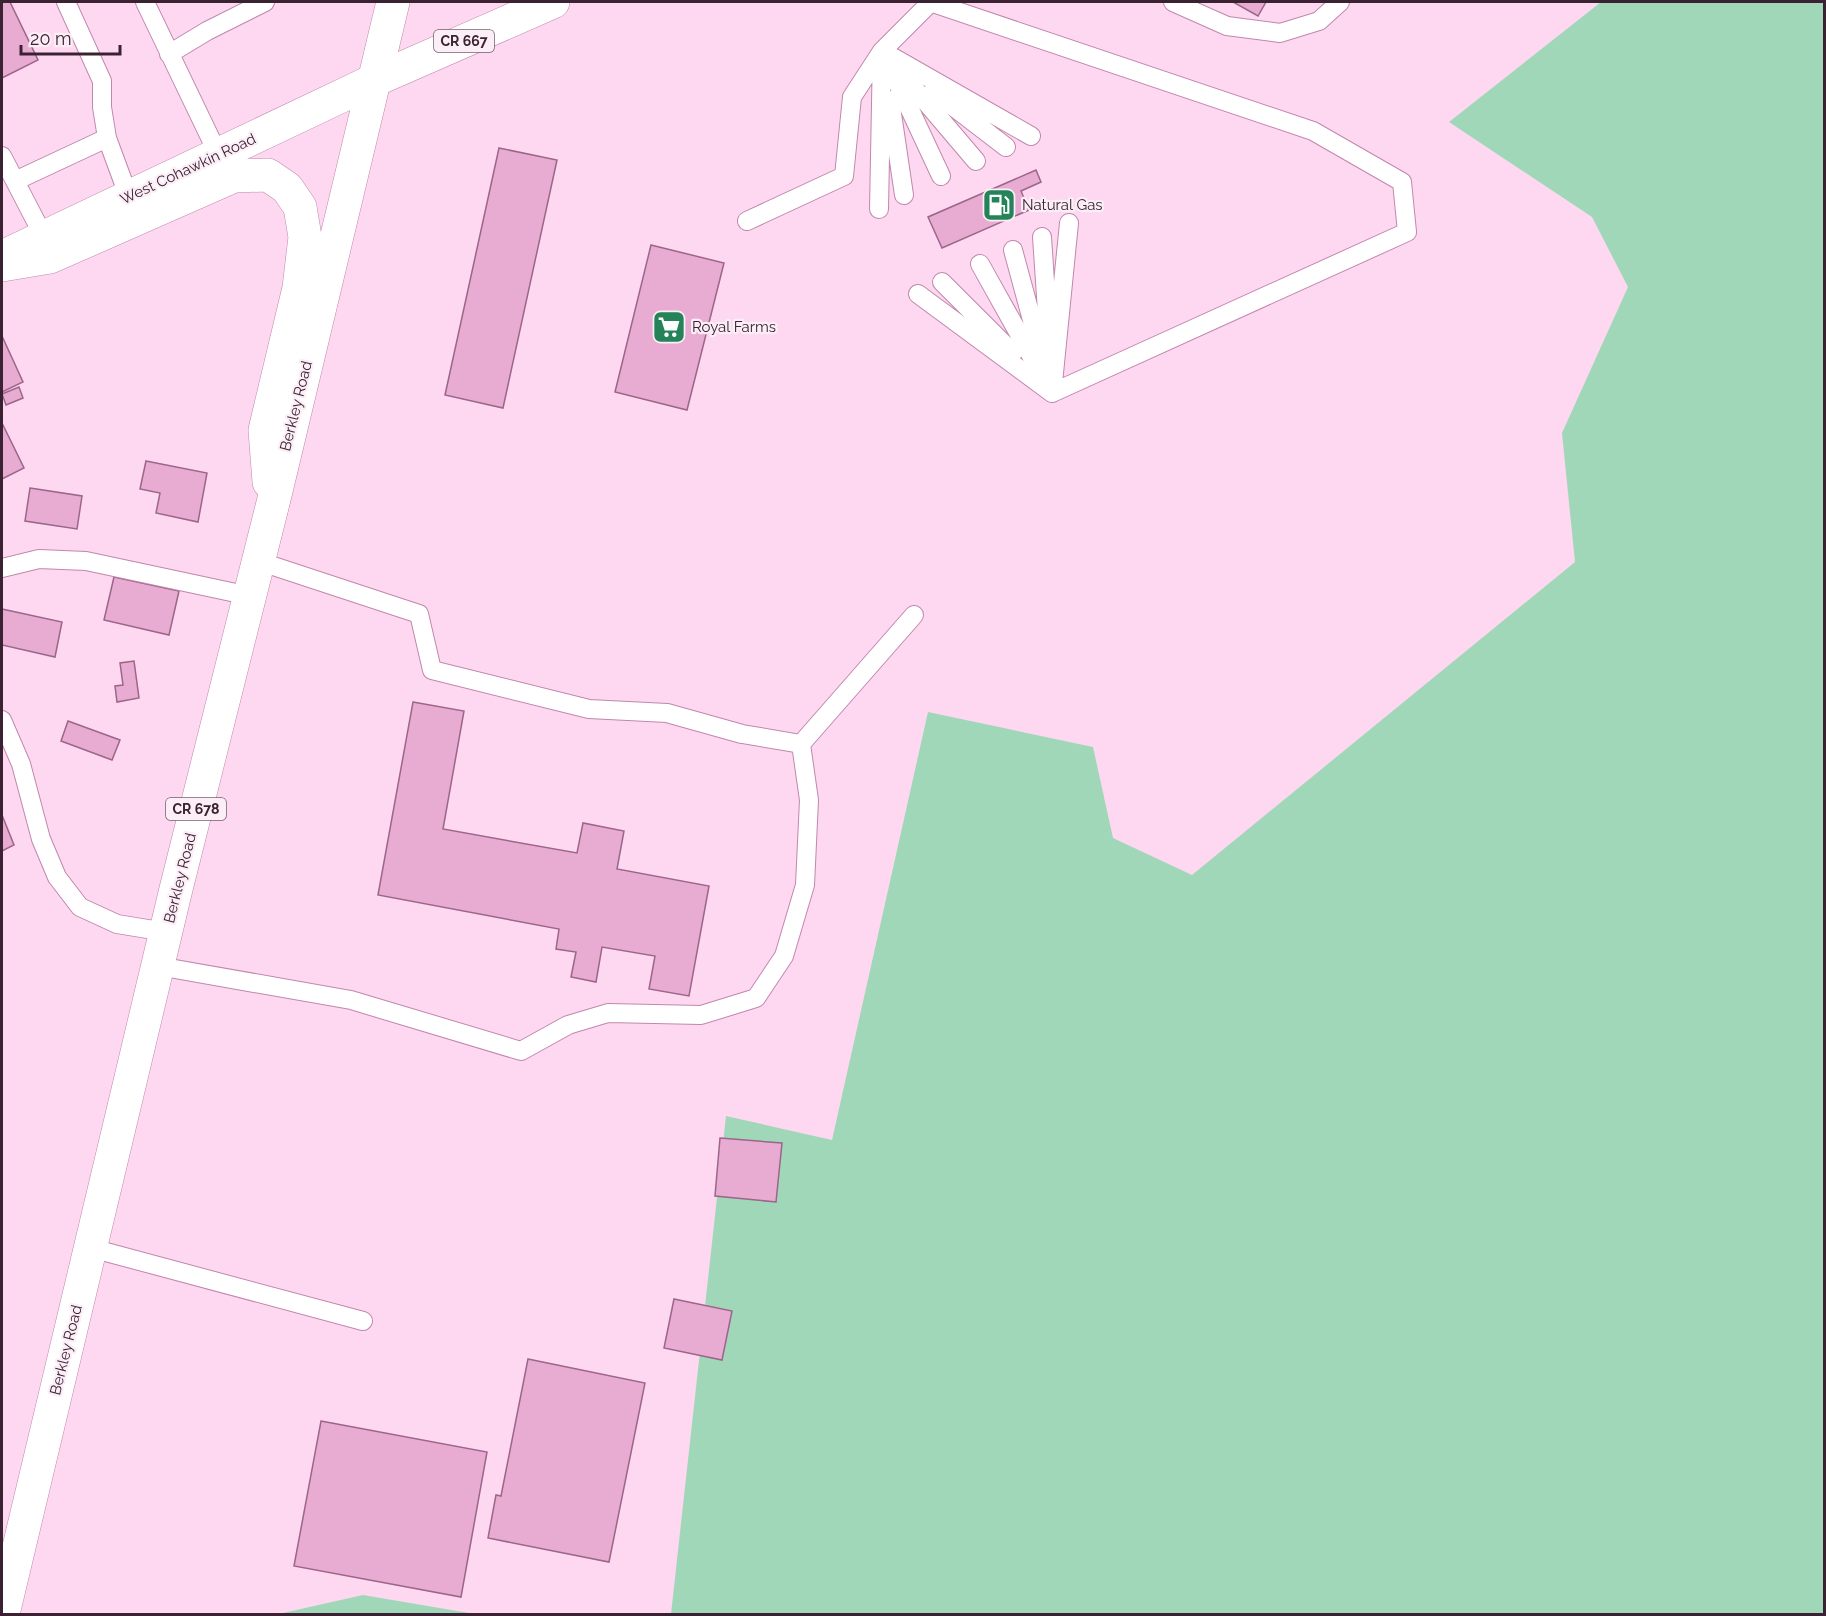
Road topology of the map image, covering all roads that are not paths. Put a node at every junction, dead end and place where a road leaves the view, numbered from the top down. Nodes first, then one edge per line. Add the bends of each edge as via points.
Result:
1 (66, 2) edge
2 (145, 2) edge
3 (265, 2) edge
4 (393, 2) edge
5 (553, 2) edge
6 (930, 2) edge
7 (1173, 2) edge
8 (1340, 2) edge
9 (882, 51) junction
10 (169, 54) junction
11 (375, 80) junction
12 (1031, 136) dead end
13 (106, 138) junction
14 (1006, 147) dead end
15 (2, 156) edge
16 (976, 161) dead end
17 (226, 165) junction
18 (941, 176) dead end
19 (15, 181) junction
20 (904, 195) dead end
21 (133, 208) junction
22 (879, 209) dead end
23 (747, 221) dead end
24 (1069, 223) dead end
25 (1042, 237) dead end
26 (47, 247) junction
27 (1013, 250) dead end
28 (2, 257) edge
29 (980, 264) dead end
30 (2, 265) edge
31 (942, 282) dead end
32 (918, 294) dead end
33 (1052, 393) junction
34 (272, 508) junction
35 (258, 561) junction
36 (2, 568) edge
37 (250, 596) junction
38 (914, 615) dead end
39 (2, 720) edge
40 (801, 744) junction
41 (166, 932) junction
42 (158, 966) junction
43 (91, 1248) junction
44 (363, 1321) dead end
45 (3, 1614) edge

1 - 13 lane via 102,81
2 - 10 lane
3 - 10 lane
4 - 11 main road, Berkley Road / CR 678
5 - 11 main road, CR 667
6 - 9 lane
6 - 33 lane via 1313,131 1402,182 1407,232
7 - 8 lane via 1227,26 1280,33 1319,21
9 - 12 lane
9 - 14 lane
9 - 16 lane
9 - 18 lane
9 - 20 lane
9 - 22 lane
9 - 23 lane via 852,97 844,176
10 - 17 lane
11 - 17 main road, West Cohawkin Road / CR 667
11 - 34 main road, Berkley Road / CR 678
13 - 19 lane
13 - 21 lane
15 - 19 lane
17 - 21 main road, West Cohawkin Road
17 - 34 main road via 268,175 287,188 300,207 305,237 299,288 265,430
19 - 26 lane
21 - 26 main road, West Cohawkin Road
24 - 33 lane
25 - 33 lane
26 - 28 main road
26 - 30 main road
27 - 33 lane
29 - 33 lane
31 - 33 lane
32 - 33 lane
34 - 35 main road, Berkley Road / CR 678
35 - 37 main road, Berkley Road / CR 678
35 - 40 lane via 419,614 432,670 589,709 667,713 742,734
36 - 37 lane via 39,559 86,561
37 - 41 main road, Berkley Road / CR 678
38 - 40 lane
39 - 41 lane via 21,764 41,839 57,877 80,907 117,924
40 - 42 lane via 809,800 805,885 784,956 756,998 701,1015 608,1012 568,1024 521,1052 351,1000
41 - 42 main road, Berkley Road / CR 678
42 - 43 main road, Berkley Road / CR 678
43 - 44 lane
43 - 45 main road, Berkley Road / CR 678

